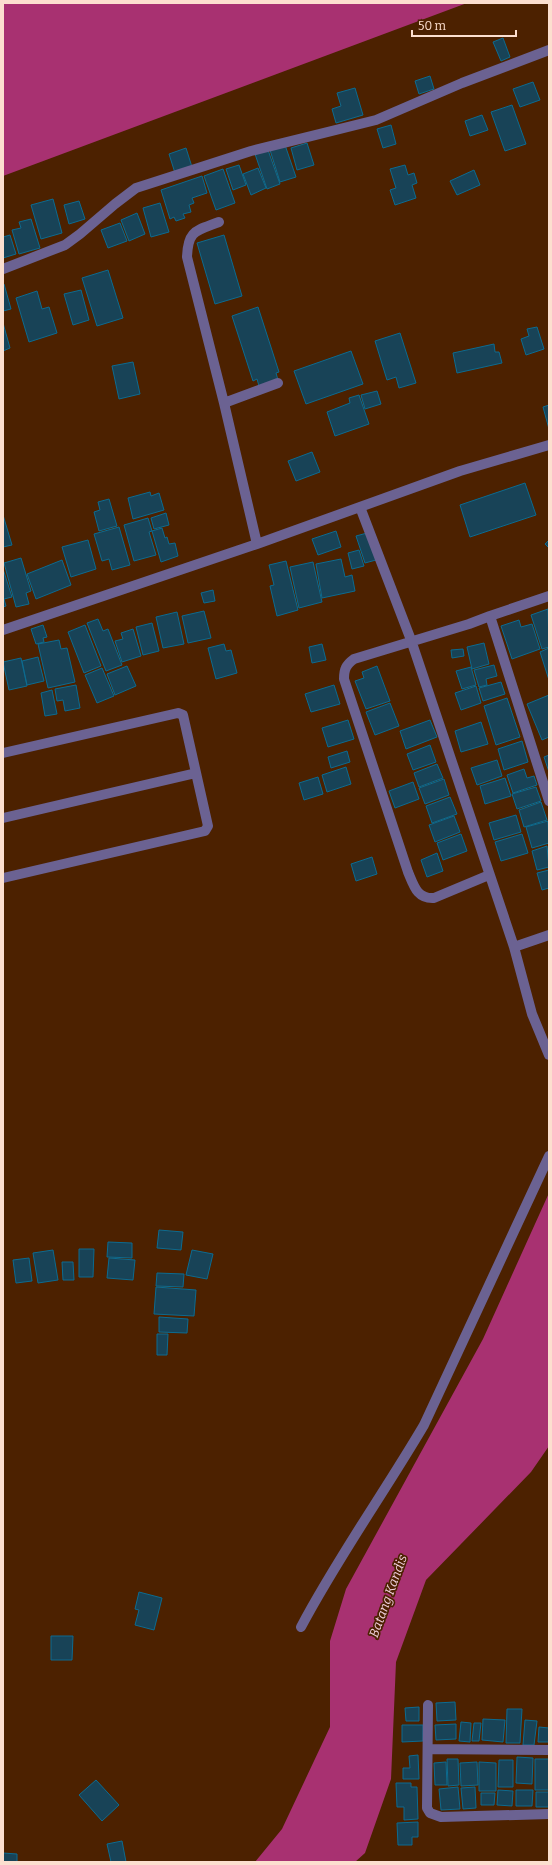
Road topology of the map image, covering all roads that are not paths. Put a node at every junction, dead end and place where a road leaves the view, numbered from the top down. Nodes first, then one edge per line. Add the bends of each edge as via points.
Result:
1 (549, 50) edge
2 (218, 222) dead end
3 (3, 269) edge
4 (278, 384) dead end
5 (224, 403) junction
6 (549, 445) edge
7 (360, 507) junction
8 (257, 544) junction
9 (549, 596) edge
10 (490, 616) junction
11 (3, 630) edge
12 (411, 640) junction
13 (3, 753) edge
14 (196, 773) junction
15 (549, 801) edge
16 (3, 818) edge
17 (489, 875) junction
18 (3, 878) edge
19 (549, 935) edge
20 (514, 947) junction
21 (549, 1055) edge
22 (549, 1156) edge
23 (301, 1627) dead end
24 (428, 1705) dead end
25 (428, 1749) junction
26 (549, 1750) edge
27 (549, 1814) edge

1 - 3 street via 462,83 376,120 251,151 136,188 65,245
2 - 5 street via 195,232 190,237 187,243 187,257
4 - 5 street
5 - 8 street
6 - 7 street via 460,471
7 - 8 street
7 - 12 street
8 - 11 street
9 - 10 street
10 - 12 street
10 - 15 street
12 - 17 street
12 - 17 street via 354,659 344,670 344,679 408,872 417,892 427,898 434,898
13 - 14 street via 178,713 183,715
14 - 16 street
14 - 18 street via 208,826 205,831
17 - 20 street
19 - 20 street
20 - 21 street via 532,1014
22 - 23 street via 424,1425 335,1566
24 - 25 street
25 - 26 street
25 - 27 street via 428,1808 435,1815 441,1817

